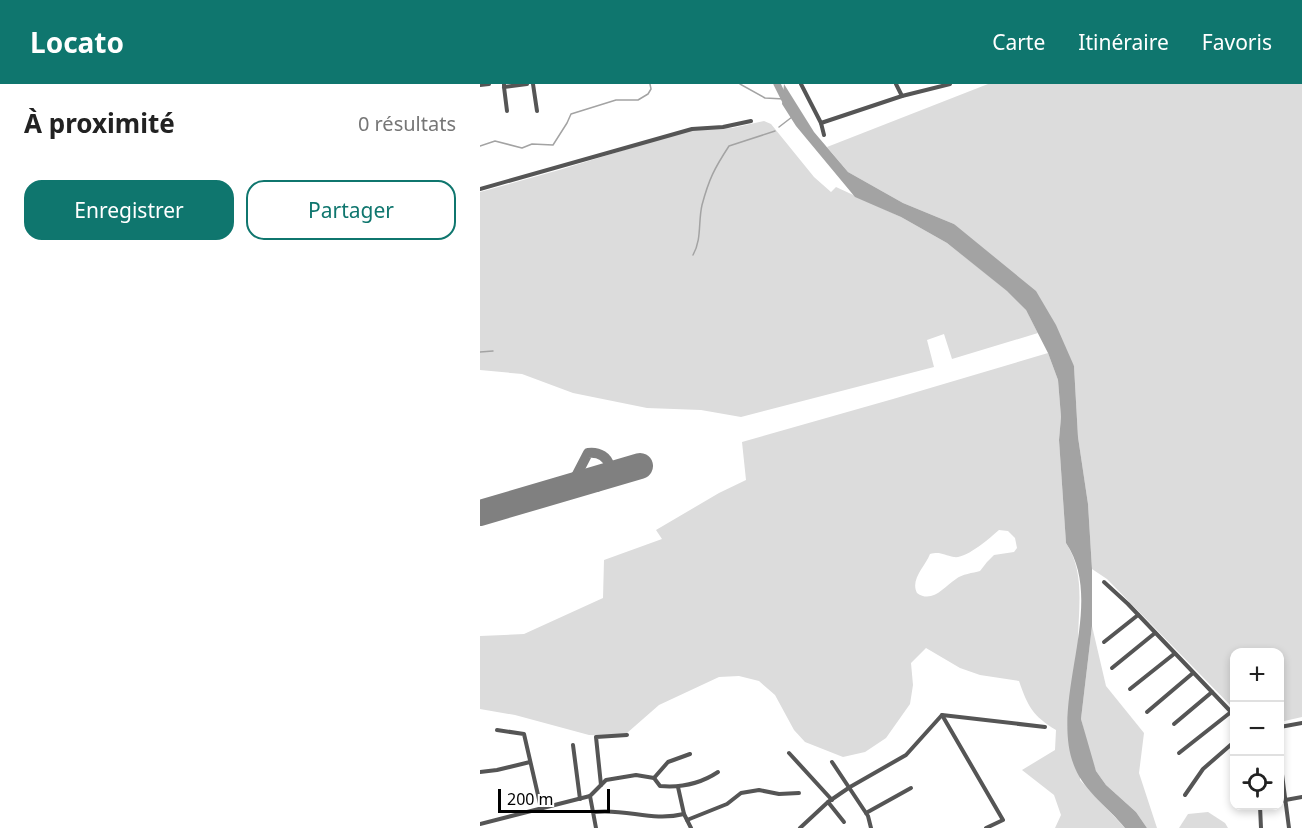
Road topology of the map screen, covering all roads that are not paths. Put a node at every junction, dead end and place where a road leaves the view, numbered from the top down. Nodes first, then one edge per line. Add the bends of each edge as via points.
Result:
1 (489, 84) edge
2 (527, 84) edge
3 (533, 84) edge
4 (801, 84) edge
5 (896, 84) edge
6 (951, 84) edge
7 (480, 85) edge
8 (504, 85) edge
9 (902, 96) junction
10 (507, 111) dead end
11 (537, 111) dead end
12 (751, 121) dead end
13 (821, 123) junction
14 (824, 135) dead end
15 (480, 189) edge
16 (1104, 582) dead end
17 (1138, 615) junction
18 (1155, 633) junction
19 (1104, 642) dead end
20 (1174, 654) junction
21 (1113, 668) dead end
22 (1193, 673) junction
23 (1130, 689) dead end
24 (1212, 692) junction
25 (1230, 710) edge
26 (1147, 712) dead end
27 (942, 715) junction
28 (1230, 715) edge
29 (1302, 723) edge
30 (1174, 724) dead end
31 (1284, 726) edge
32 (1045, 728) dead end
33 (497, 730) dead end
34 (627, 735) dead end
35 (573, 745) dead end
36 (1230, 745) edge
37 (789, 753) dead end
38 (1179, 753) dead end
39 (690, 754) dead end
40 (530, 762) junction
41 (832, 762) dead end
42 (480, 772) edge
43 (718, 772) dead end
44 (654, 778) junction
45 (602, 785) junction
46 (1284, 786) edge
47 (678, 787) junction
48 (850, 787) junction
49 (911, 788) dead end
50 (799, 793) dead end
51 (1185, 795) dead end
52 (590, 796) junction
53 (1302, 796) edge
54 (579, 799) junction
55 (1286, 800) junction
56 (830, 801) junction
57 (542, 808) junction
58 (1260, 810) edge
59 (594, 812) junction
60 (866, 813) junction
61 (684, 814) junction
62 (687, 820) junction
63 (844, 822) dead end
64 (480, 824) edge
65 (596, 828) edge
66 (691, 828) edge
67 (800, 828) edge
68 (871, 828) edge
69 (986, 828) edge
70 (1261, 828) edge
71 (1289, 828) edge

1 - 7 street
2 - 8 street
3 - 11 street
4 - 13 street
5 - 9 street
6 - 9 street
8 - 10 street
9 - 13 street
12 - 15 street via 692,129
13 - 14 street
16 - 17 street
17 - 18 street
17 - 19 street
18 - 20 street
18 - 21 street
20 - 22 street
20 - 23 street
22 - 24 street
22 - 26 street
24 - 25 street
24 - 30 street
27 - 32 street
27 - 48 street via 906,755
27 - 69 street via 1003,820
28 - 38 street
29 - 31 street
33 - 40 street via 523,732
34 - 45 street via 596,737
35 - 54 street
36 - 51 street via 1203,769
37 - 56 street
39 - 44 street via 668,762
40 - 42 street
40 - 57 street
41 - 48 street
43 - 47 street via 705,781
44 - 45 street via 629,776 606,780
44 - 47 street via 660,786
45 - 52 street
46 - 55 street
47 - 61 street
48 - 56 street
48 - 60 street
49 - 60 street
50 - 62 street via 741,793 727,804
52 - 54 street
52 - 59 street
53 - 55 street
54 - 57 street
55 - 71 street
56 - 63 street
56 - 67 street
57 - 64 street
58 - 70 street
59 - 61 street via 615,810 668,818
59 - 65 street
60 - 68 street
61 - 62 street
62 - 66 street

